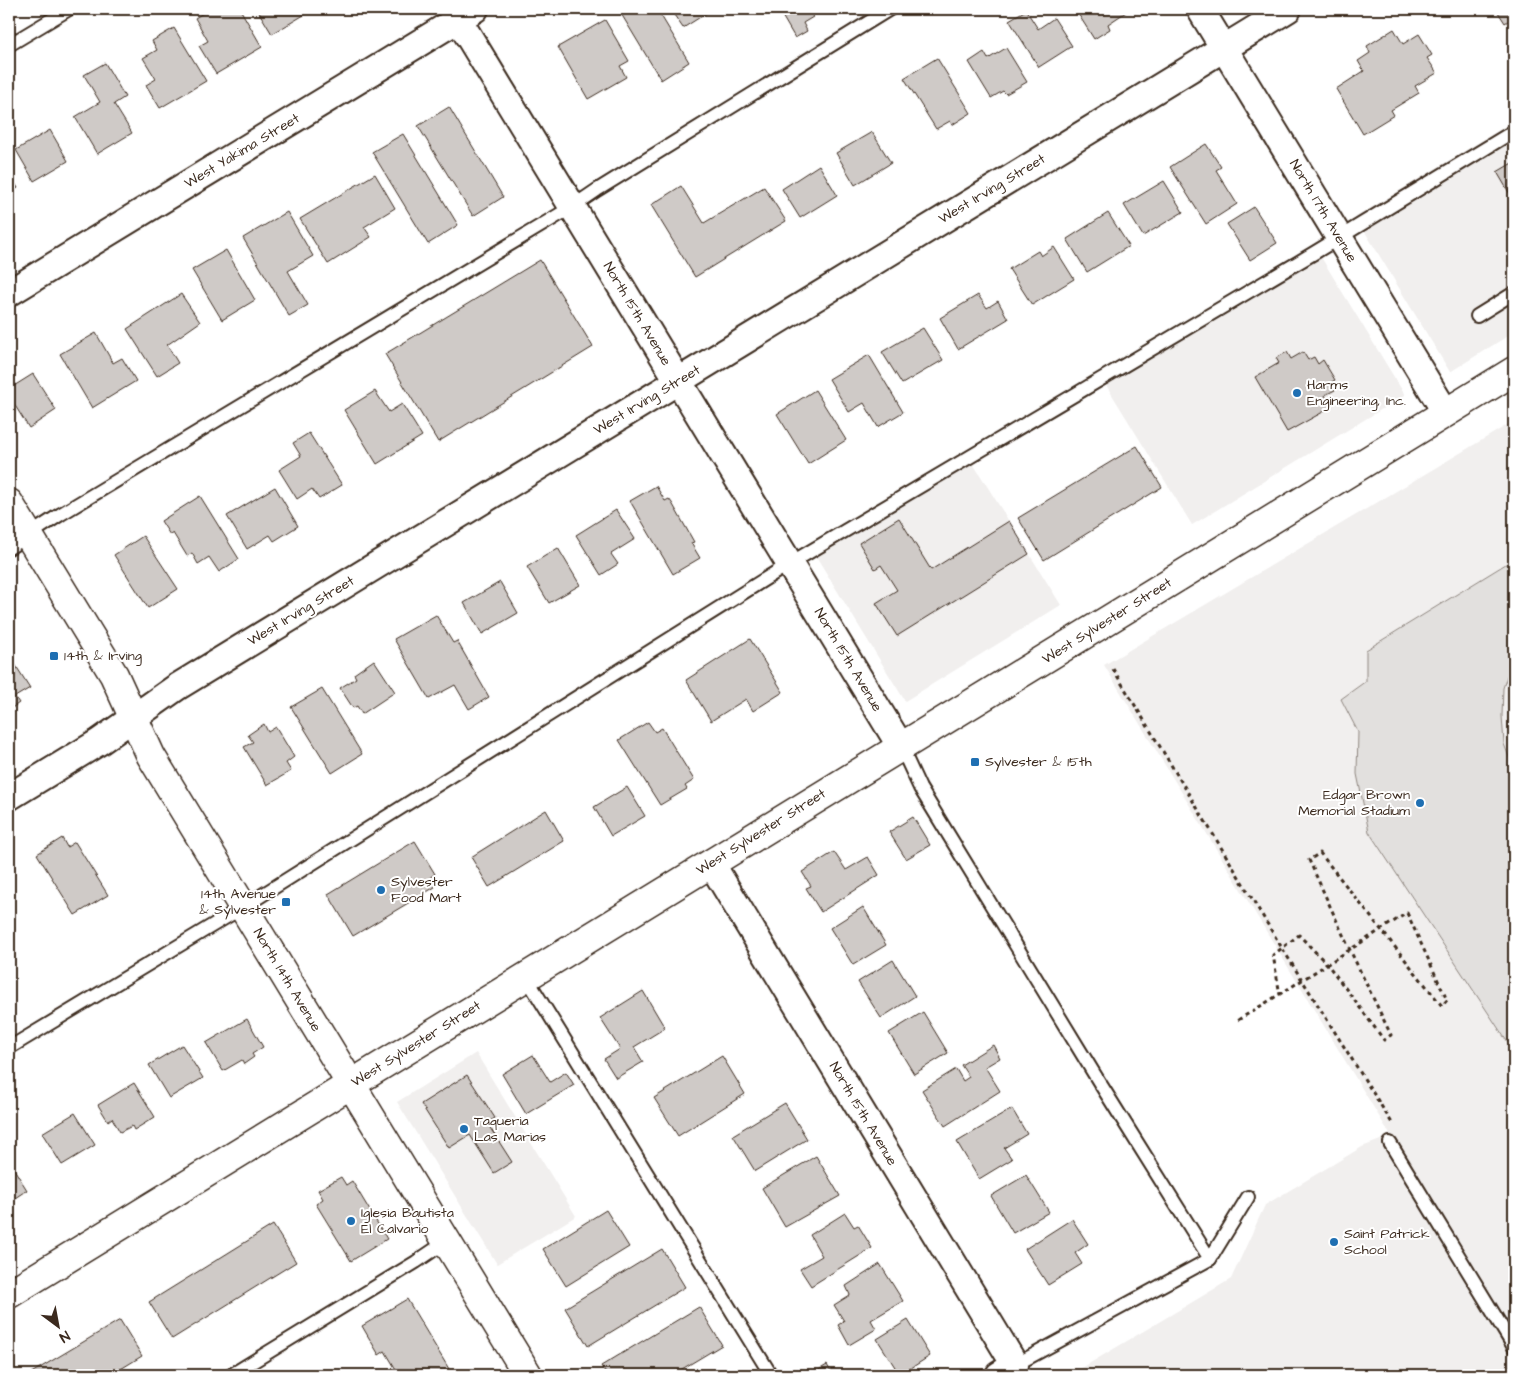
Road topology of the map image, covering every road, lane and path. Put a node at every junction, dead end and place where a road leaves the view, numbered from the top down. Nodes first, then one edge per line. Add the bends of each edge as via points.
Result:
1 (69, 9) edge
2 (890, 9) edge
3 (1200, 9) edge
4 (1288, 9) edge
5 (461, 12) edge
6 (9, 44) edge
7 (1224, 48) junction
8 (1514, 131) edge
9 (572, 207) junction
10 (1340, 238) junction
11 (9, 293) edge
12 (1514, 293) edge
13 (1477, 316) dead end
14 (1514, 371) edge
15 (678, 381) junction
16 (1446, 413) junction
17 (9, 503) edge
18 (18, 542) edge
19 (790, 564) junction
20 (1113, 669) dead end
21 (133, 717) junction
22 (901, 747) junction
23 (9, 797) edge
24 (711, 863) junction
25 (243, 907) junction
26 (1381, 930) junction
27 (1282, 948) junction
28 (1350, 950) junction
29 (1328, 964) junction
30 (526, 977) junction
31 (1303, 980) junction
32 (1280, 994) junction
33 (1238, 1020) dead end
34 (9, 1048) edge
35 (351, 1084) junction
36 (1390, 1143) joint
37 (1248, 1197) dead end
38 (447, 1241) junction
39 (1210, 1259) junction
40 (9, 1294) edge
41 (1514, 1347) edge
42 (1007, 1370) edge
43 (231, 1375) edge
44 (528, 1375) edge
45 (771, 1375) edge

1 - 6 lane
2 - 9 lane
3 - 7 street, North 17th Avenue
4 - 7 street, West Irving Street
5 - 9 street, North 15th Avenue
5 - 11 street, West Yakima Street
7 - 10 street, North 17th Avenue
7 - 15 street, West Irving Street
8 - 10 lane
9 - 15 street, North 15th Avenue
9 - 18 lane
10 - 16 street, North 17th Avenue
10 - 19 lane
12 - 13 lane
14 - 16 street, West Sylvester Street
15 - 19 street, North 15th Avenue
15 - 21 street, West Irving Street via 185,682
16 - 22 street, West Sylvester Street
17 - 18 street, North 14th Avenue
18 - 21 street, North 14th Avenue via 114,675
19 - 22 street, North 15th Avenue
19 - 25 lane
20 - 27 path
21 - 23 street, West Irving Street via 99,742
21 - 25 street, North 14th Avenue via 151,756
22 - 24 street, West Sylvester Street
22 - 39 lane via 925,797
24 - 30 street, West Sylvester Street
24 - 42 street, North 15th Avenue
25 - 34 lane
25 - 35 street, North 14th Avenue
26 - 26 path via 1399,953 1442,1006 1447,1000 1407,913
26 - 28 path
26 - 28 path via 1320,853 1310,860
27 - 29 path via 1299,935
27 - 31 path
27 - 32 path via 1273,955
28 - 29 path
28 - 29 path via 1391,1035 1384,1040
29 - 31 path
30 - 35 street, West Sylvester Street
30 - 45 lane
31 - 32 path
31 - 36 path via 1398,1134
32 - 33 path
35 - 38 street, North 14th Avenue
35 - 40 street, West Sylvester Street
36 - 41 lane
37 - 39 lane
38 - 43 lane
38 - 44 street, North 14th Avenue
39 - 42 lane

